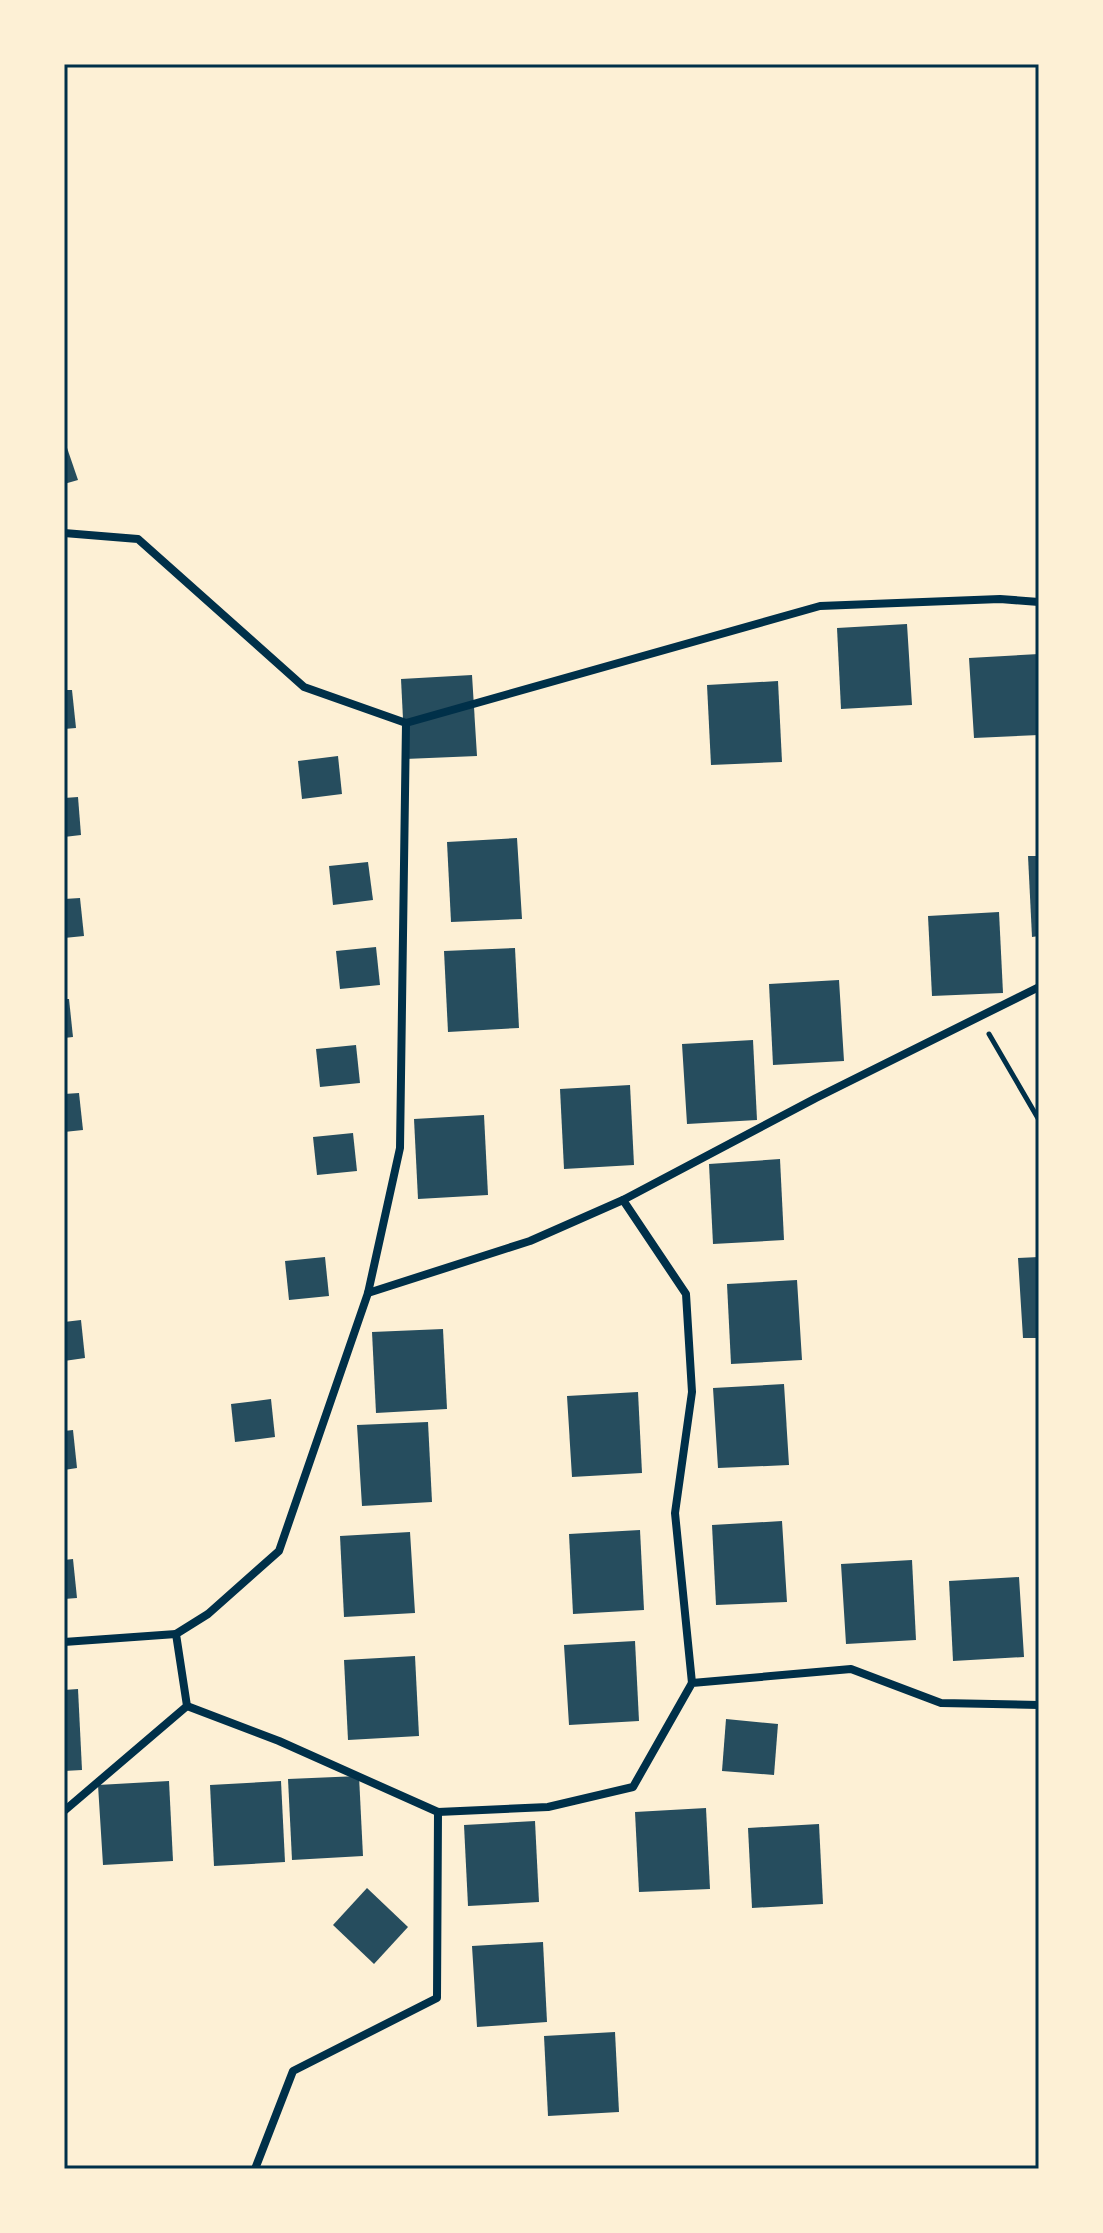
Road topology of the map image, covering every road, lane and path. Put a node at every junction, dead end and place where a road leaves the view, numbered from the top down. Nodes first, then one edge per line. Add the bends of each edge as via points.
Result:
1 (64, 533) edge
2 (1039, 602) edge
3 (406, 723) junction
4 (1039, 987) edge
5 (978, 1016) junction
6 (1039, 1120) edge
7 (623, 1200) junction
8 (368, 1293) junction
9 (176, 1634) junction
10 (64, 1642) edge
11 (692, 1683) junction
12 (1039, 1705) edge
13 (187, 1706) junction
14 (64, 1811) edge
15 (438, 1812) junction
16 (255, 2169) edge

1 - 3 street via 138,539 304,687
2 - 3 street via 820,606
3 - 8 street via 400,1148
4 - 5 street
5 - 6 path
5 - 7 street
7 - 8 street via 530,1241
7 - 11 street via 686,1294 692,1392 675,1513
8 - 9 street via 279,1551 208,1614
9 - 10 street
9 - 13 street
11 - 12 street via 851,1669 941,1703
11 - 15 street via 633,1787 548,1807
13 - 14 street
13 - 15 street
15 - 16 street via 437,1998 293,2071

